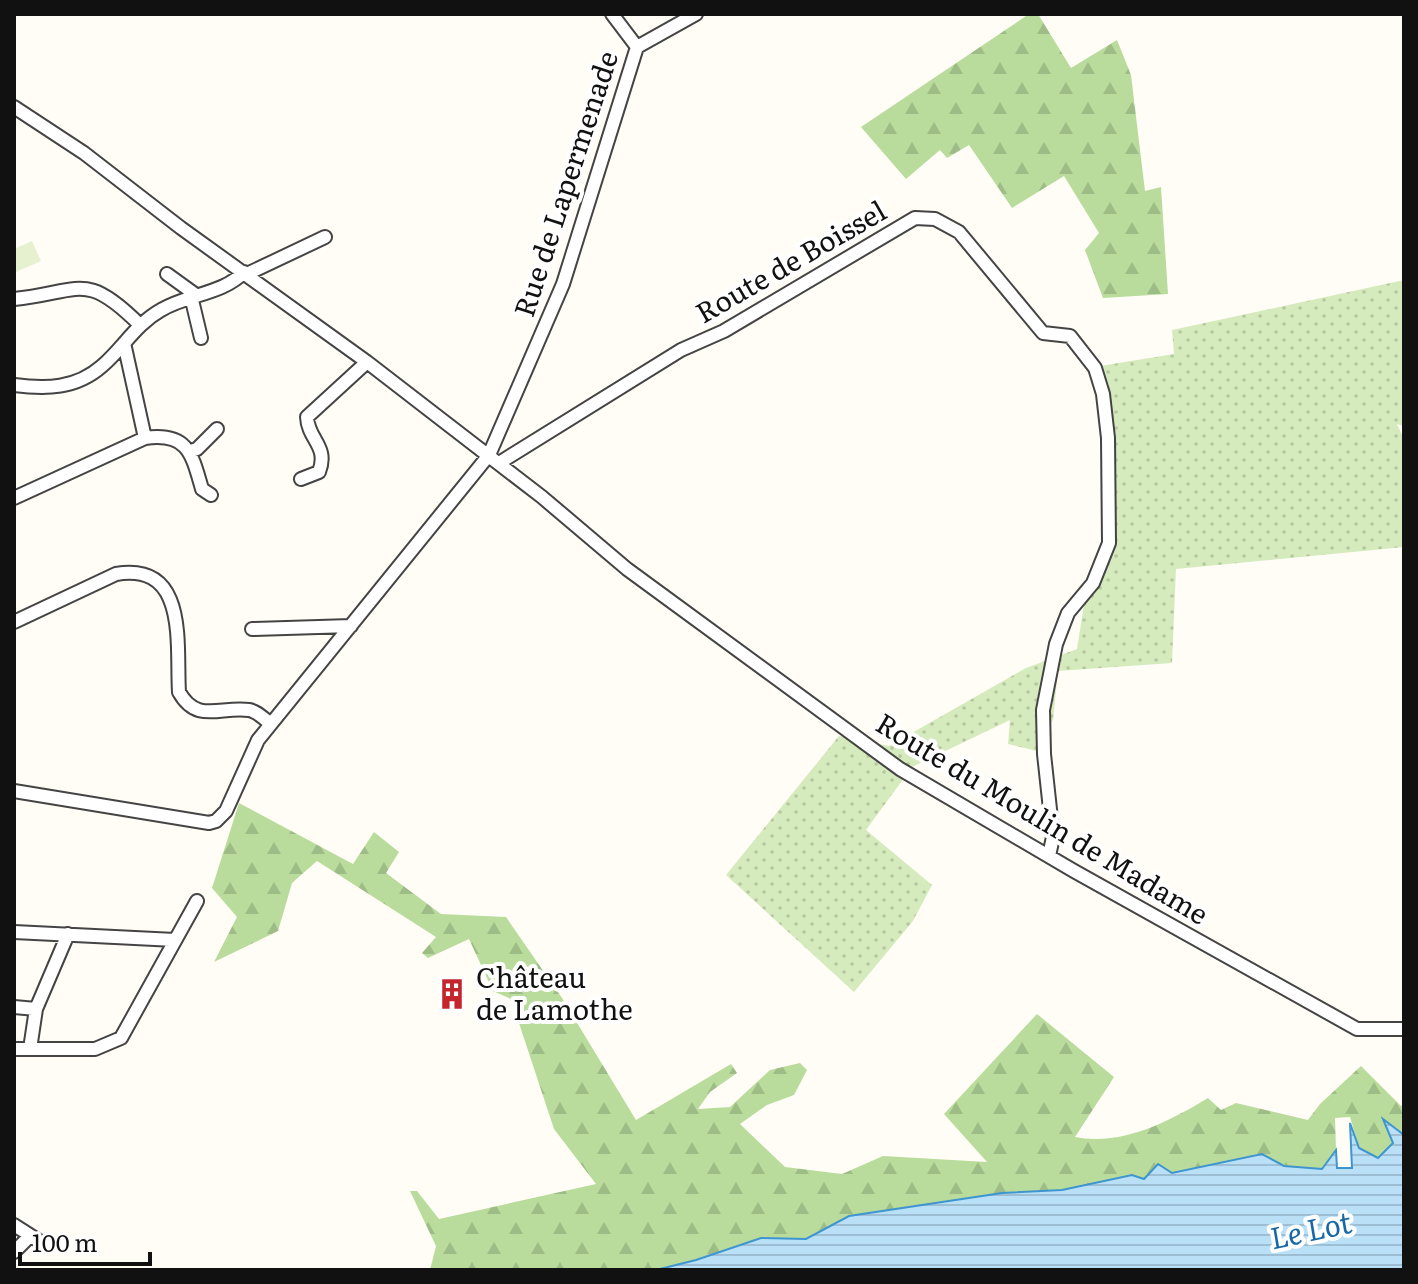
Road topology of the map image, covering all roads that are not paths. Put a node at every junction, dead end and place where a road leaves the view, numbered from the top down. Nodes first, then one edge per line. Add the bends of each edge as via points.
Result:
1 (612, 14) edge
2 (696, 14) edge
3 (637, 47) junction
4 (14, 107) edge
5 (325, 237) dead end
6 (246, 273) junction
7 (167, 274) dead end
8 (193, 296) junction
9 (14, 299) edge
10 (140, 325) junction
11 (201, 338) dead end
12 (124, 343) junction
13 (367, 362) junction
14 (14, 385) edge
15 (217, 429) dead end
16 (145, 438) junction
17 (191, 451) junction
18 (494, 459) junction
19 (301, 479) dead end
20 (211, 495) dead end
21 (14, 498) edge
22 (14, 622) edge
23 (351, 626) junction
24 (252, 629) dead end
25 (271, 724) junction
26 (15, 789) edge
27 (1049, 856) junction
28 (197, 901) dead end
29 (14, 932) edge
30 (68, 934) junction
31 (175, 940) junction
32 (14, 1007) edge
33 (36, 1009) junction
34 (1404, 1029) edge
35 (14, 1049) edge
36 (30, 1049) junction
37 (14, 1225) edge
38 (30, 1236) junction
39 (47, 1246) dead end
40 (14, 1252) edge

1 - 3 street
2 - 3 street
3 - 18 street, Rue de Lapermenade via 563,284
4 - 6 street
5 - 6 street
6 - 8 street via 233,284
6 - 13 street
7 - 8 street
8 - 10 street
8 - 11 street
9 - 10 street via 94,289 116,301
10 - 12 street
12 - 14 street via 102,367 63,386
12 - 16 street
13 - 18 street
13 - 19 street via 307,417 307,429 318,441 323,460 319,472
15 - 17 street
16 - 17 street via 175,439
16 - 21 street
17 - 20 street via 202,489
18 - 23 street
18 - 27 street, Route du Moulin de Madame via 627,569 900,769
18 - 27 street, Route de Boissel via 915,218 935,219 959,232 1043,333 1070,336 1077,342 1095,368 1103,394 1109,543 1093,583 1068,613 1043,710 1053,837
22 - 25 street via 116,574 148,576 171,597 179,692 185,703 197,711 252,710
23 - 24 street
23 - 25 street
25 - 26 street via 258,740 226,811 209,823
27 - 34 street, Route du Moulin de Madame via 1357,1029
28 - 31 street
29 - 30 street
30 - 31 street
30 - 33 street
31 - 36 street via 121,1038 95,1049
32 - 33 street
33 - 36 street
35 - 36 street
37 - 38 street
38 - 39 street
38 - 40 street

